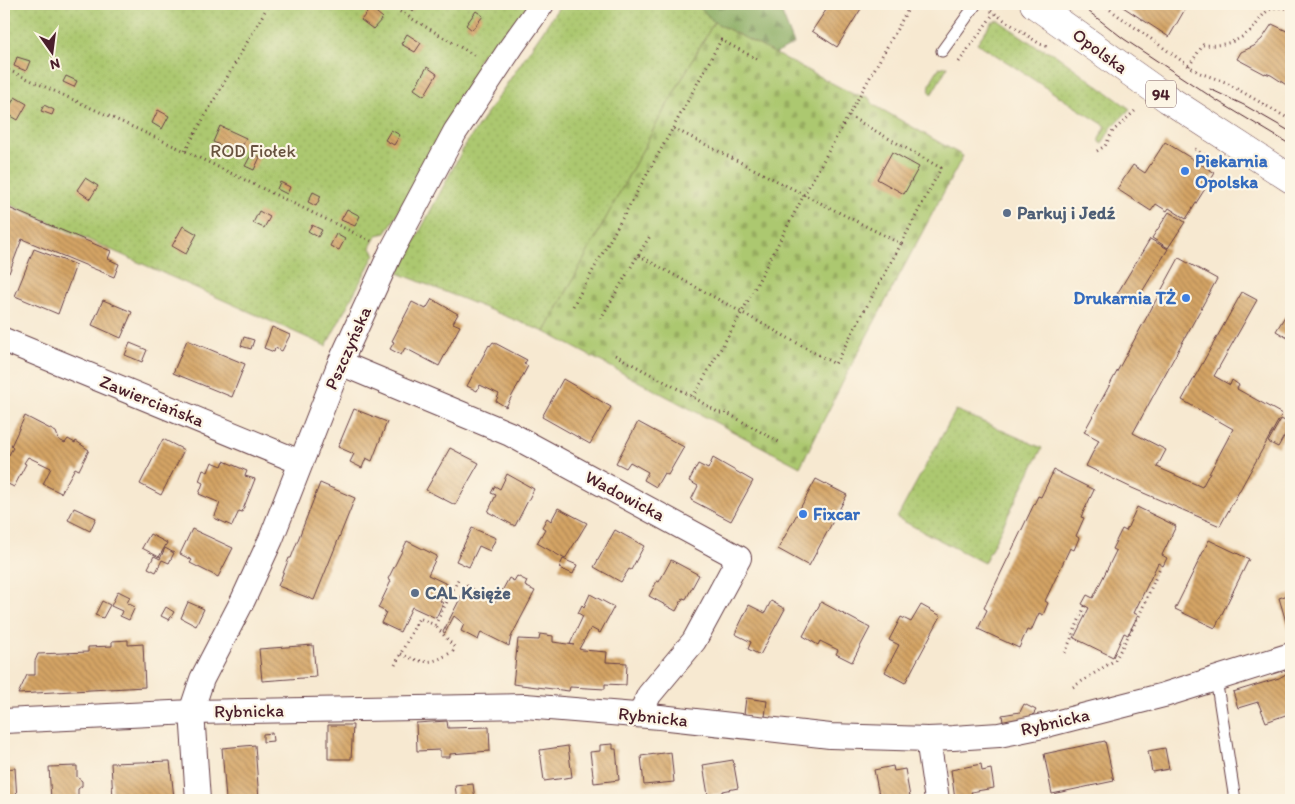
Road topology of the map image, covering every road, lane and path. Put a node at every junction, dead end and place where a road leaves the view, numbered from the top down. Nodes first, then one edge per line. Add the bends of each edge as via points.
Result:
1 (269, 4) edge
2 (387, 4) edge
3 (542, 4) edge
4 (912, 4) edge
5 (976, 4) edge
6 (1034, 4) edge
7 (1102, 4) edge
8 (1291, 10) edge
9 (994, 13) dead end
10 (942, 51) dead end
11 (480, 58) dead end
12 (757, 58) dead end
13 (959, 62) dead end
14 (1189, 66) junction
15 (4, 68) edge
16 (1138, 109) dead end
17 (849, 116) junction
18 (1291, 120) edge
19 (673, 128) junction
20 (185, 151) junction
21 (1097, 151) dead end
22 (1291, 179) edge
23 (804, 195) junction
24 (650, 236) dead end
25 (901, 244) junction
26 (391, 252) junction
27 (638, 255) junction
28 (573, 306) dead end
29 (742, 312) junction
30 (600, 320) dead end
31 (4, 340) edge
32 (614, 355) dead end
33 (340, 362) junction
34 (693, 397) junction
35 (779, 442) dead end
36 (300, 462) junction
37 (1161, 565) dead end
38 (459, 578) dead end
39 (1085, 606) dead end
40 (435, 625) junction
41 (1065, 653) dead end
42 (401, 654) junction
43 (1291, 655) edge
44 (395, 666) dead end
45 (1216, 679) junction
46 (1073, 687) dead end
47 (192, 712) junction
48 (643, 715) junction
49 (4, 721) edge
50 (928, 739) junction
51 (198, 800) edge
52 (937, 800) edge
53 (1235, 800) edge

1 - 20 path
2 - 11 path
3 - 26 street, Pszczyńska via 455,132
4 - 17 path
5 - 10 lane
6 - 22 main road, Opolska / 94 via 1168,99
7 - 14 path
8 - 14 path via 1272,6 1265,10 1245,36 1220,46 1203,45
9 - 13 path
12 - 19 path via 721,40
14 - 18 path via 1225,82
15 - 20 path
16 - 21 path via 1113,131 1106,146
17 - 23 path
17 - 25 path via 941,168
19 - 23 path
19 - 28 path
20 - 26 path
23 - 25 path
23 - 29 path
24 - 27 path
25 - 29 path via 835,364
26 - 33 street, Pszczyńska
27 - 29 path
27 - 30 path
29 - 34 path
31 - 36 street, Zawierciańska
32 - 34 path
33 - 36 street, Pszczyńska
33 - 48 street, Wadowicka via 510,434 739,558 694,641 649,696
34 - 35 path
36 - 47 street, Pszczyńska via 247,592 202,679
37 - 46 path via 1139,616 1114,660
38 - 40 path
39 - 41 path
40 - 42 path via 419,618
40 - 42 path via 454,647 453,651 428,663
42 - 44 path
43 - 45 street, Rybnicka
45 - 50 street, Rybnicka via 1044,726 999,735
45 - 53 lane
47 - 48 street, Rybnicka via 525,706
47 - 49 street, Rybnicka
47 - 51 street
48 - 50 street, Rybnicka via 830,736 902,732
50 - 52 street

